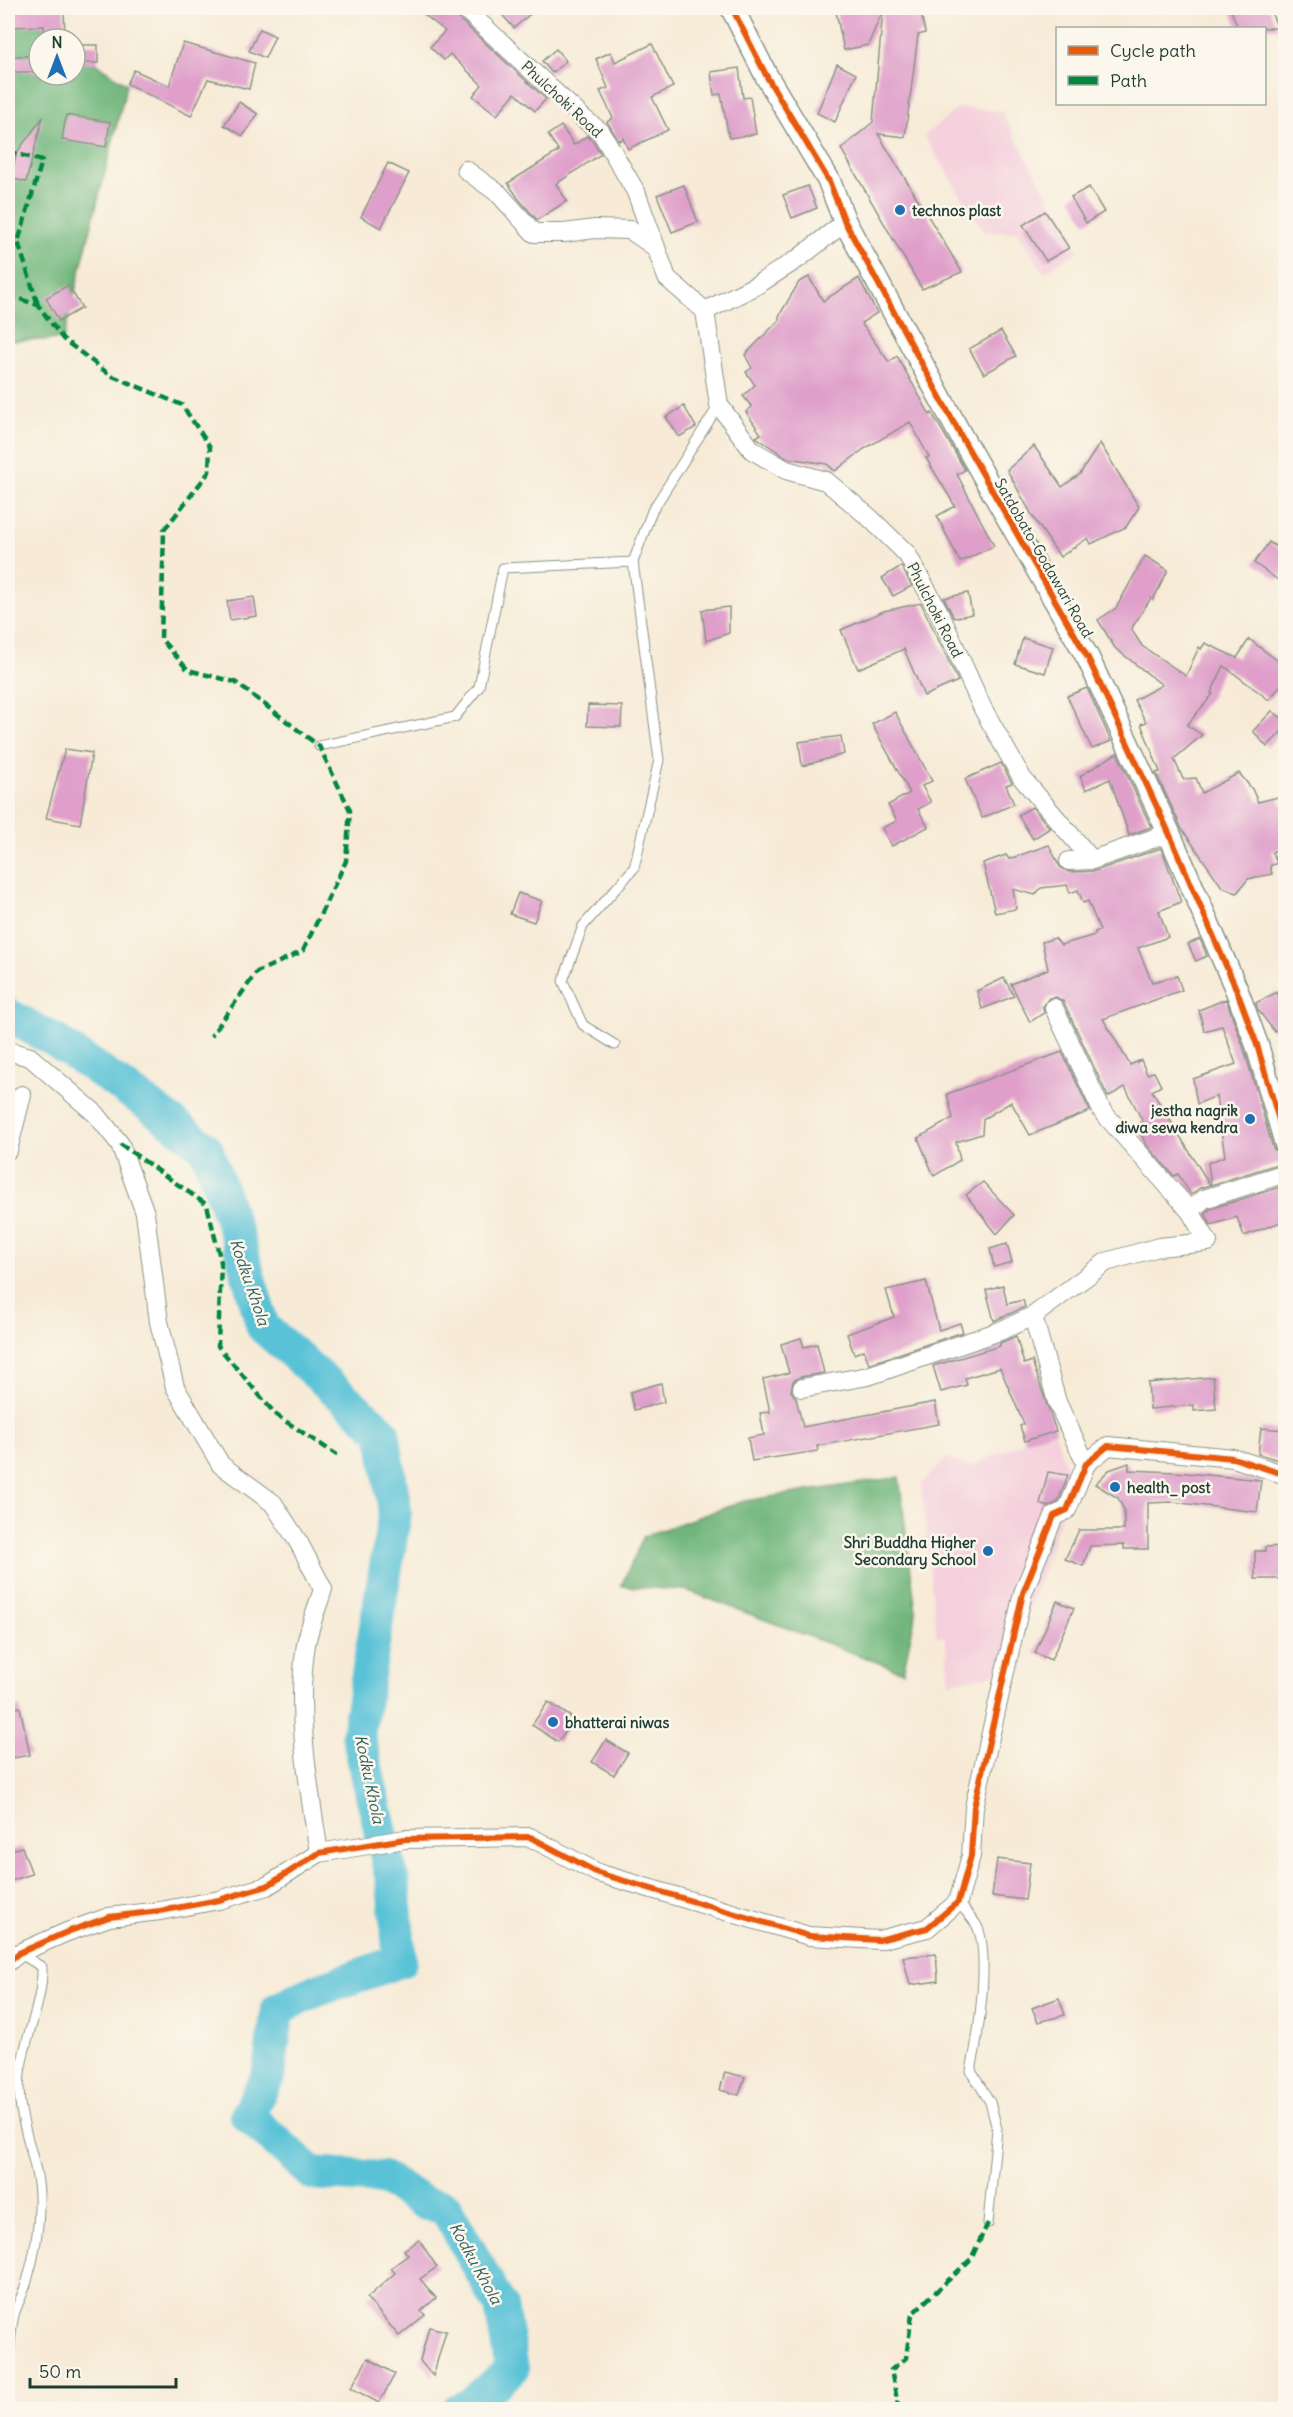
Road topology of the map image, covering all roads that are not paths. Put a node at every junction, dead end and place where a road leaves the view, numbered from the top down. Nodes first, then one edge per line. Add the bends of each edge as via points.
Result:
1 (464, 8) edge
2 (732, 8) edge
3 (466, 170) dead end
4 (845, 222) junction
5 (656, 247) junction
6 (705, 311) junction
7 (719, 405) junction
8 (633, 562) junction
9 (319, 746) dead end
10 (1169, 833) junction
11 (1092, 860) junction
12 (1070, 861) dead end
13 (1054, 1008) dead end
14 (615, 1046) dead end
15 (8, 1051) edge
16 (22, 1095) dead end
17 (1286, 1144) edge
18 (8, 1150) edge
19 (1286, 1173) edge
20 (1190, 1210) junction
21 (1033, 1316) junction
22 (802, 1388) dead end
23 (1086, 1464) junction
24 (1286, 1475) edge
25 (319, 1853) junction
26 (958, 1902) junction
27 (13, 1958) edge
28 (988, 2223) dead end
29 (8, 2370) edge

1 - 5 street, Phulchoki Road via 601,132 636,192
2 - 4 street, Satdobato-Godawari Road via 767,77 829,181
3 - 5 street via 499,194 534,233 630,230
4 - 6 street via 774,274
4 - 10 street, Satdobato-Godawari Road via 966,446 1089,658
5 - 6 street, Phulchoki Road via 667,278
6 - 7 street, Phulchoki Road
7 - 8 lane via 652,510
7 - 11 street, Phulchoki Road via 752,450 786,470 826,481 907,554 939,612 983,709 1022,778
8 - 9 lane via 503,568 479,687 455,717
8 - 14 lane via 659,760 634,868 583,926 562,981 583,1025
10 - 11 street
10 - 17 street, Satdobato-Godawari Road via 1257,1046
11 - 12 street
13 - 20 street via 1102,1111
15 - 25 street via 30,1057 96,1114 120,1144 145,1213 159,1322 175,1387 221,1465 273,1503 323,1589 305,1650 302,1711
16 - 18 street
19 - 20 street via 1204,1199
20 - 21 street via 1208,1242 1159,1247 1106,1262
21 - 22 street via 867,1376
21 - 23 street via 1057,1402
23 - 24 street via 1108,1446 1233,1458
23 - 26 street via 1067,1510 1054,1516 1023,1593 974,1807 970,1856
25 - 26 street via 405,1839 530,1837 598,1873 808,1936 879,1940 927,1928
25 - 27 street via 267,1886 160,1911 109,1917
26 - 28 lane via 978,1927 981,1949 978,2042 971,2071 990,2102 997,2130
27 - 29 lane via 42,1967 42,1983 19,2076 25,2133 39,2194 36,2238 27,2281 14,2316

